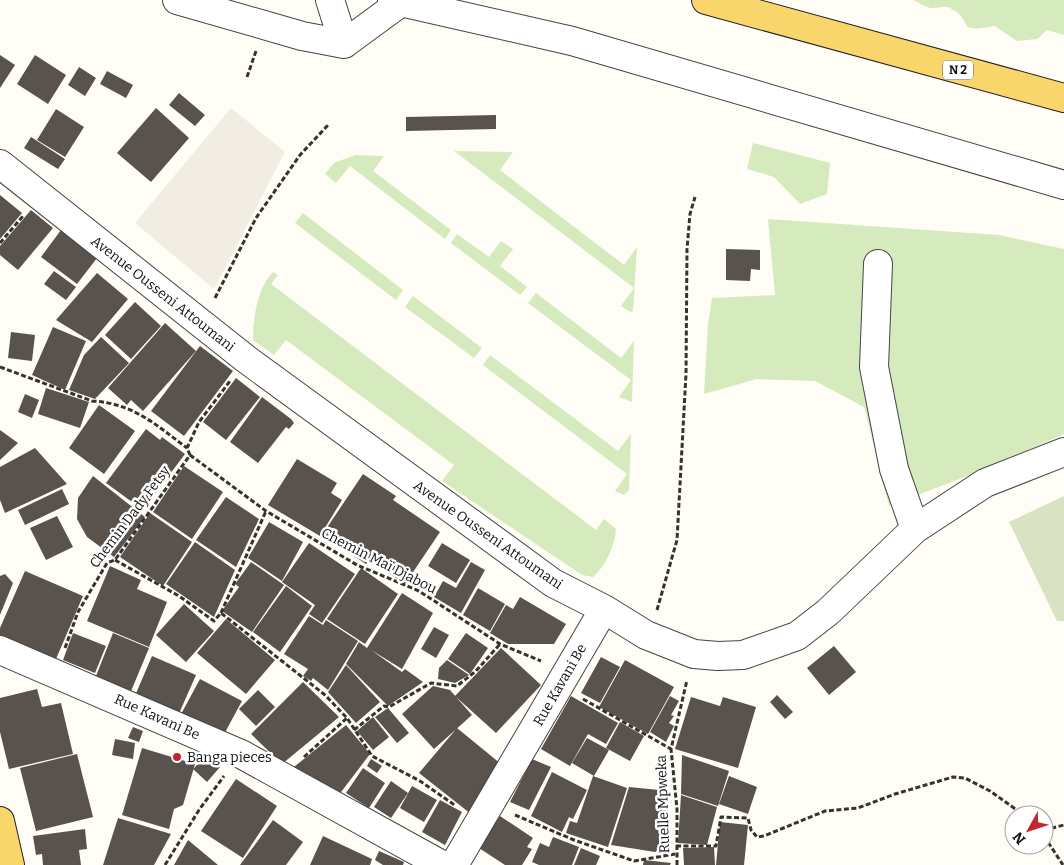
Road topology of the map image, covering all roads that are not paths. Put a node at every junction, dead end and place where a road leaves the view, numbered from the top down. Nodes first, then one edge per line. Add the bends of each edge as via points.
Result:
1 (177, 0) edge
2 (330, 0) edge
3 (706, 0) edge
4 (396, 1) edge
5 (344, 44) junction
6 (1064, 98) edge
7 (0, 164) edge
8 (1064, 185) edge
9 (878, 264) dead end
10 (1064, 452) edge
11 (915, 529) junction
12 (604, 609) junction
13 (0, 650) edge
14 (0, 821) edge
15 (10, 865) edge
16 (442, 865) edge
17 (454, 865) edge

1 - 5 street via 302,36
2 - 5 street
3 - 6 main road, N 2
4 - 5 street
4 - 8 street via 572,42
7 - 12 street, Avenue Ousseni Attoumani via 246,359 553,583
9 - 11 street via 874,367 894,469
10 - 11 street, Avenue Ousseni Attoumani via 985,482
11 - 12 street, Avenue Ousseni Attoumani via 828,612 797,636 743,655 694,654 646,635
12 - 17 street, Rue Kavani Be
13 - 16 street, Rue Kavani Be via 241,754
14 - 15 main road

